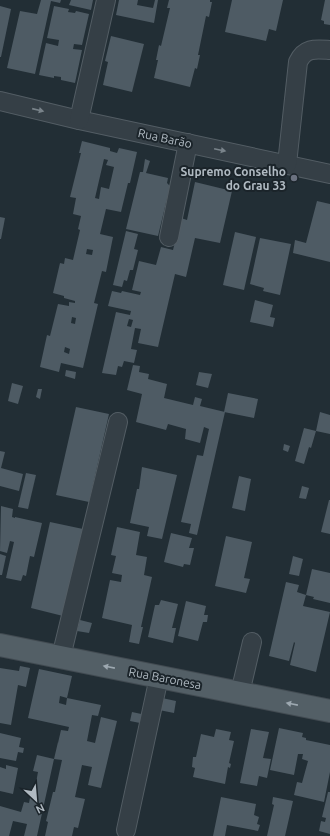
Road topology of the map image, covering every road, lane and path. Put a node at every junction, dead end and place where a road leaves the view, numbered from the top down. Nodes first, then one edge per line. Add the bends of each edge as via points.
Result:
1 (106, 0) edge
2 (330, 50) edge
3 (0, 101) edge
4 (79, 120) junction
5 (188, 143) junction
6 (287, 164) junction
7 (330, 174) edge
8 (169, 237) dead end
9 (118, 422) dead end
10 (252, 642) dead end
11 (0, 645) edge
12 (61, 657) junction
13 (159, 677) junction
14 (240, 693) junction
15 (330, 711) edge
16 (126, 830) dead end

1 - 4 street
2 - 6 street via 309,50 298,62
3 -> 4 street, Rua Barão
4 - 5 street, Rua Barão
5 -> 6 street, Rua Barão
5 - 8 street
6 - 7 street, Rua Barão
9 - 12 street
10 - 14 street
11 - 12 main road, Rua Baronesa
13 -> 12 main road, Rua Baronesa
13 - 14 main road, Rua Baronesa
13 - 16 street
15 -> 14 main road, Rua Baronesa

